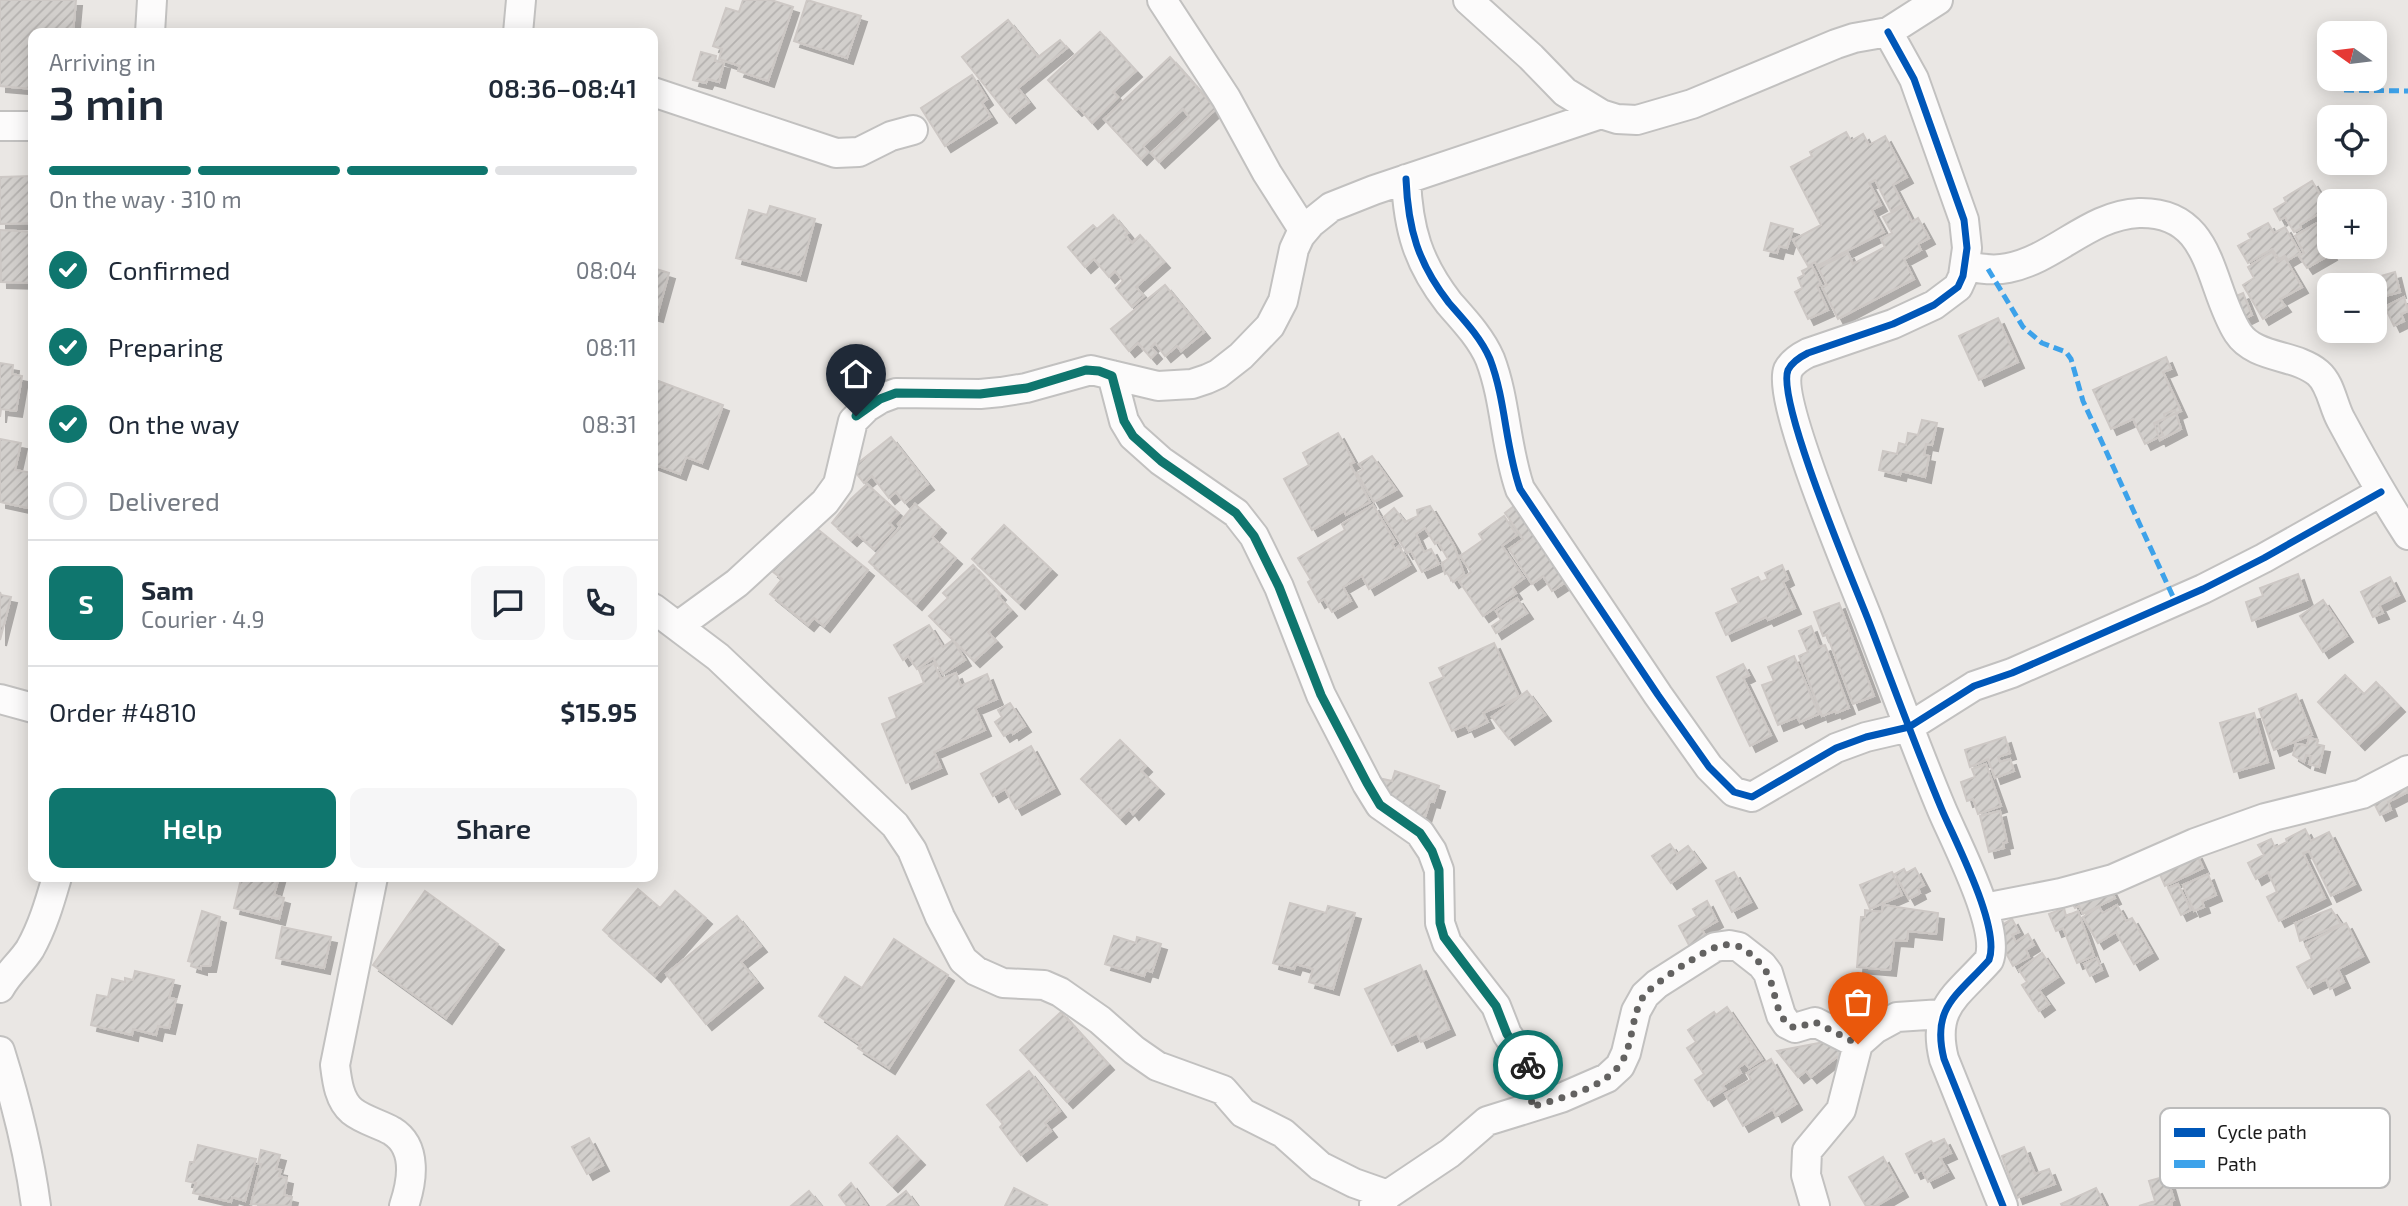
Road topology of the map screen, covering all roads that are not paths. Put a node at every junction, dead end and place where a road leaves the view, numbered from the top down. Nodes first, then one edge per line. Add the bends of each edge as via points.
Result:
1 (152, 0) edge
2 (521, 0) edge
3 (1162, 0) edge
4 (1468, 0) edge
5 (1938, 0) edge
6 (150, 28) edge
7 (518, 28) edge
8 (1888, 32) junction
9 (658, 94) edge
10 (1601, 114) junction
11 (0, 126) edge
12 (28, 126) edge
13 (913, 130) dead end
14 (1406, 179) junction
15 (1304, 231) junction
16 (1966, 266) junction
17 (1112, 376) junction
18 (2381, 492) junction
19 (2408, 535) edge
20 (658, 611) edge
21 (678, 626) junction
22 (0, 699) edge
23 (28, 707) edge
24 (1909, 727) junction
25 (2408, 770) edge
26 (56, 882) edge
27 (372, 882) edge
28 (1983, 908) junction
29 (0, 988) edge
30 (1942, 1014) junction
31 (1858, 1044) junction
32 (0, 1051) edge
33 (1531, 1107) junction
34 (1380, 1201) edge
35 (36, 1206) edge
36 (404, 1206) edge
37 (1815, 1206) edge
38 (2003, 1206) edge

1 - 6 street
2 - 7 street
3 - 15 street
4 - 10 street via 1565,92
5 - 8 street
8 - 10 street via 1836,44 1692,104 1637,120
8 - 16 street via 1914,79 1964,220
9 - 13 street via 836,153 859,152
10 - 14 street
11 - 12 street
14 - 15 street via 1331,207
14 - 24 street via 1409,224 1418,252 1438,288 1489,356 1520,489 1709,767 1734,792 1752,797 1836,748
15 - 17 street via 1294,249 1278,314 1226,368 1192,384 1167,386
16 - 18 street via 2010,268 2119,216 2159,215 2180,222 2197,237 2241,337 2306,365 2324,379
16 - 24 street via 1958,287 1934,305 1808,353 1788,368 1799,432 1816,490
17 - 21 street via 1086,370 1001,392 896,393 880,399 853,421 838,484 825,502 737,583
17 - 33 street via 1124,421 1133,436 1236,513 1254,536 1321,695 1367,783 1380,805 1420,833 1432,851 1439,870 1441,931 1496,1006 1507,1034 1531,1069
18 - 19 street
18 - 24 street via 2203,589 1974,686
20 - 21 street
21 - 34 street via 718,657 895,825 912,850 963,960 976,971 1003,983 1044,985 1060,992 1157,1066 1223,1090 1244,1113 1283,1133 1320,1166
22 - 23 street
24 - 28 street
25 - 28 street via 2362,794 2265,818 2113,879
26 - 29 street via 29,951
27 - 36 street via 335,1065 339,1090 352,1111 395,1133 410,1152 411,1181
28 - 30 street via 1991,937 1989,960
30 - 31 street via 1897,1017
30 - 38 street via 1939,1027 1944,1059
31 - 33 street via 1820,1023 1795,1028 1787,1024 1762,965 1739,947 1721,945 1645,995 1636,1011 1626,1053 1607,1078
31 - 37 street via 1841,1110 1807,1151 1805,1175
32 - 35 street via 16,1101
33 - 34 street via 1488,1121

